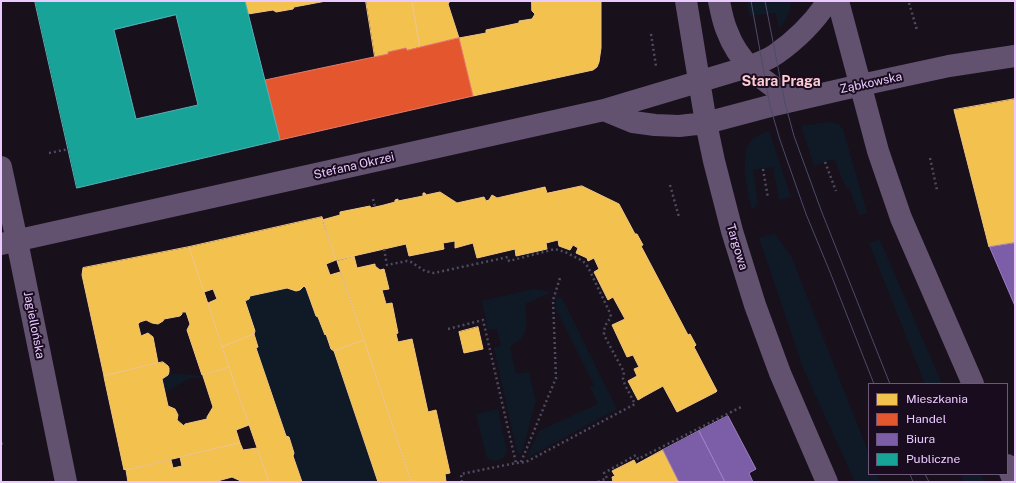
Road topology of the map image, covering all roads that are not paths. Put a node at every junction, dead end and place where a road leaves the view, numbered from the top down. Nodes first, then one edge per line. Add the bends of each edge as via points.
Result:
1 (686, 1) edge
2 (719, 1) edge
3 (828, 1) edge
4 (838, 1) edge
5 (1015, 56) edge
6 (748, 67) junction
7 (700, 81) junction
8 (861, 85) junction
9 (796, 100) junction
10 (604, 110) junction
11 (706, 122) junction
12 (1, 167) edge
13 (9, 242) edge
14 (973, 383) edge
15 (1008, 467) edge
16 (66, 482) edge
17 (827, 482) edge
18 (1014, 482) edge

1 - 7 street, Targowa
2 - 6 street via 727,31
3 - 6 street, Stefana Okrzei via 797,37 776,55
4 - 8 street
5 - 8 street, Ząbkowska via 949,66
6 - 7 street, Stefana Okrzei
6 - 9 street via 766,82
7 - 10 street, Stefana Okrzei
7 - 11 street, Targowa
8 - 9 street, Ząbkowska
8 - 14 street via 878,151 901,218
9 - 11 street, Ząbkowska
10 - 11 street via 633,122 655,125 679,126
10 - 13 street, Stefana Okrzei
11 - 17 street, Targowa via 732,231 755,304 780,373
12 - 13 street, Jagiellońska
13 - 16 street, Jagiellońska
15 - 18 street

